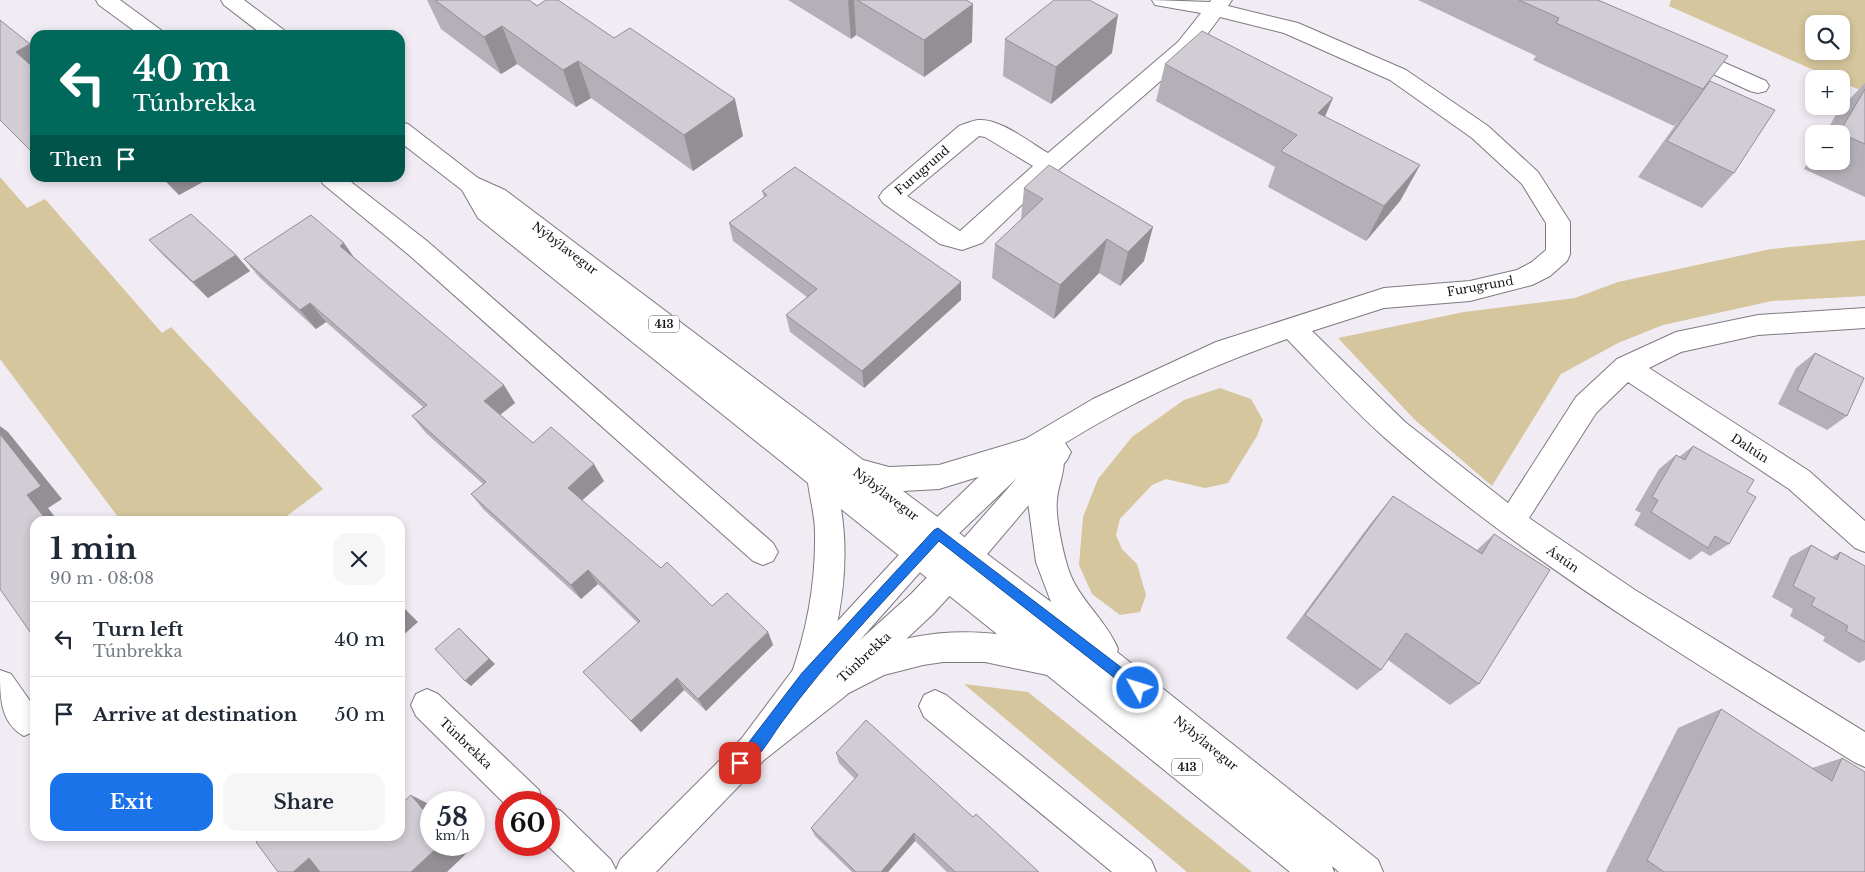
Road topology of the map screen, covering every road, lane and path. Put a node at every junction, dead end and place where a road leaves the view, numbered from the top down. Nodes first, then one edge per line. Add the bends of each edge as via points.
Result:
1 (106, 0) edge
2 (231, 0) edge
3 (1162, 0) edge
4 (1218, 4) edge
5 (147, 30) edge
6 (270, 30) edge
7 (1669, 45) edge
8 (1758, 86) dead end
9 (405, 134) edge
10 (1049, 165) junction
11 (336, 182) edge
12 (470, 184) junction
13 (1865, 318) edge
14 (1291, 327) junction
15 (1626, 367) junction
16 (1042, 453) junction
17 (854, 469) junction
18 (822, 477) junction
19 (1511, 522) junction
20 (1865, 539) edge
21 (929, 543) junction
22 (763, 552) dead end
23 (958, 567) junction
24 (1057, 662) junction
25 (1123, 676) junction
26 (820, 682) junction
27 (0, 685) edge
28 (427, 705) dead end
29 (935, 706) dead end
30 (24, 720) dead end
31 (1865, 751) edge
32 (516, 791) edge
33 (560, 835) edge
34 (599, 872) edge
35 (632, 872) edge
36 (1139, 872) edge
37 (1317, 872) edge
38 (1366, 872) edge

1 - 5 street
2 - 6 street
3 - 4 street, Furugrund
4 - 10 street, Furugrund via 1195,51
4 - 14 street, Furugrund via 1291,28 1398,75 1480,132 1530,178 1558,222 1558,254 1542,269 1524,278 1470,290 1384,298
7 - 8 street
9 - 12 street, Nýbýlavegur / 413
10 - 10 street, Furugrund via 973,236 962,241 949,237 891,197 967,132 976,128 990,129
11 - 22 street via 418,248
12 - 17 street, Nýbýlavegur / 413 via 497,196
12 - 18 street, Nýbýlavegur / 413 via 486,212
13 - 15 street via 1758,325 1676,343
14 - 16 street, Furugrund via 1225,350 1103,407
14 - 19 street, Ástún via 1394,430
15 - 19 street via 1586,405
15 - 20 street, Daltún via 1799,480
16 - 17 street via 939,477 890,479
16 - 21 street, Furugrund via 1001,474
16 - 23 street, Furugrund
16 - 25 street via 1042,502 1051,562 1063,596
17 - 21 street, Nýbýlavegur / 413
18 - 21 street, Nýbýlavegur / 413
18 - 26 street via 830,531 826,600 818,644
19 - 31 street, Ástún via 1594,580
21 - 23 street, Nýbýlavegur / 413
21 - 26 street, Túnbrekka
23 - 24 street, Nýbýlavegur / 413
23 - 25 street, Nýbýlavegur / 413
23 - 26 street, Túnbrekka
24 - 26 street via 1018,651 937,647
24 - 37 street, Nýbýlavegur / 413
25 - 38 street, Nýbýlavegur / 413
26 - 35 street, Túnbrekka
27 - 30 street
28 - 32 street, Túnbrekka
29 - 36 street
33 - 34 street

